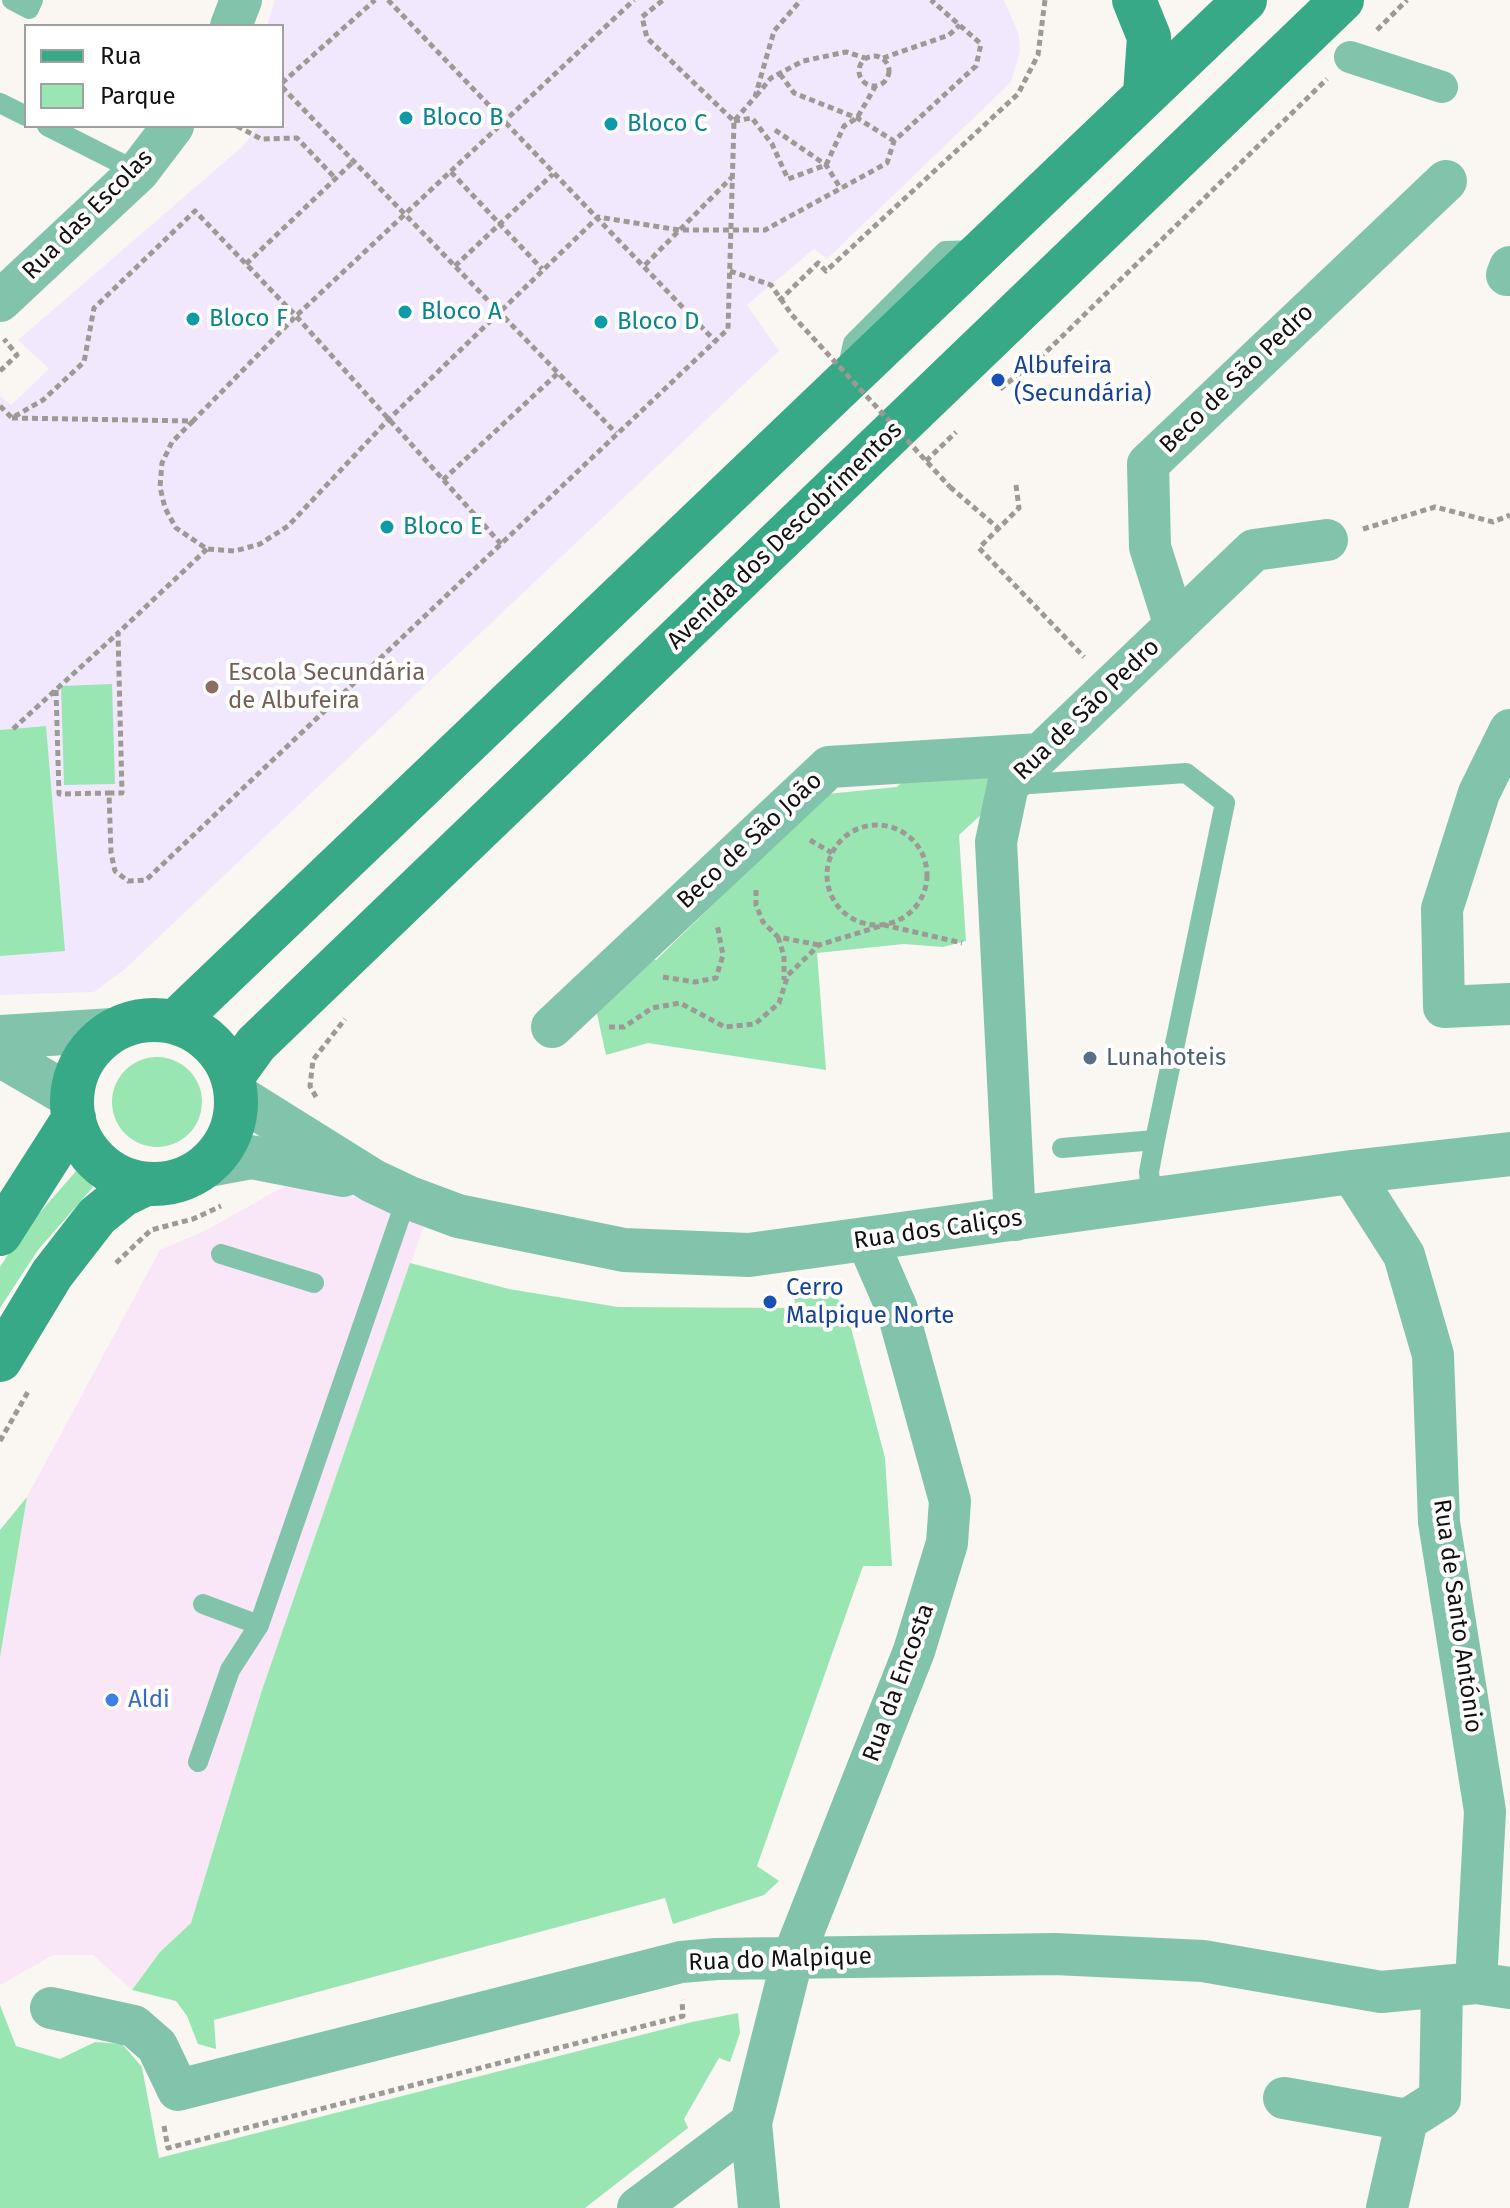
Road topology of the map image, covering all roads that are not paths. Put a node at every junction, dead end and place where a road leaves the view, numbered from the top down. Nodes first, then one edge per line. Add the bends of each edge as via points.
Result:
1 (12, 0) edge
2 (33, 0) edge
3 (241, 0) edge
4 (1134, 0) edge
5 (1245, 0) edge
6 (1342, 0) edge
7 (232, 24) edge
8 (1350, 57) road end
9 (1442, 87) dead end
10 (1145, 93) junction
11 (0, 103) edge
12 (24, 115) edge
13 (51, 128) edge
14 (171, 128) edge
15 (138, 172) junction
16 (1446, 181) dead end
17 (0, 301) edge
18 (1327, 540) road end
19 (1175, 626) junction
20 (1510, 730) edge
21 (1040, 754) junction
22 (1008, 785) junction
23 (1510, 1004) edge
24 (175, 1022) junction
25 (552, 1027) road end
26 (113, 1030) junction
27 (0, 1037) edge
28 (0, 1055) edge
29 (235, 1086) junction
30 (73, 1108) junction
31 (1155, 1140) junction
32 (1062, 1148) dead end
33 (1510, 1154) edge
34 (1351, 1172) junction
35 (220, 1181) junction
36 (146, 1184) junction
37 (390, 1189) junction
38 (1152, 1201) junction
39 (1015, 1220) junction
40 (0, 1234) edge
41 (867, 1240) junction
42 (221, 1254) dead end
43 (314, 1283) dead end
44 (16, 1373) edge
45 (203, 1604) dead end
46 (259, 1625) junction
47 (198, 1762) dead end
48 (792, 1960) junction
49 (1476, 1986) edge
50 (51, 2008) dead end
51 (1284, 2098) dead end
52 (1407, 2120) junction
53 (751, 2123) junction
54 (638, 2208) edge
55 (759, 2208) edge
56 (1387, 2208) edge

1 - 2 lane via 29,9
3 - 7 street
4 - 10 main road via 1149,37
5 - 10 main road
6 - 29 main road, Avenida dos Descobrimentos via 256,1044
8 - 9 street
10 - 24 main road
11 - 12 lane
13 - 15 lane
14 - 15 street, Rua das Escolas
15 - 17 street, Rua das Escolas
16 - 19 street, Beco de São Pedro via 1148,464 1150,547
18 - 19 street, Rua de São Pedro via 1254,550
19 - 21 street, Rua de São Pedro
20 - 23 street via 1479,793 1442,909 1444,1007
21 - 22 street, Rua de São Pedro
21 - 25 street, Beco de São João via 829,767
22 - 31 lane via 1186,773 1225,803
22 - 39 street, Rua de São Pedro via 996,842
24 - 26 main road via 148,1019
24 - 29 main road via 200,1033 220,1051
26 - 27 street
26 - 30 main road via 84,1059
28 - 30 street
29 - 35 main road via 235,1122
29 - 37 street, Rua dos Caliços
30 - 36 main road via 92,1156 125,1180
30 - 40 main road
31 - 32 lane
31 - 38 lane via 1149,1172
33 - 34 street, Rua dos Caliços
34 - 38 street, Rua dos Caliços
34 - 49 street, Rua de Santo António via 1404,1255 1433,1355 1439,1522 1485,1811
35 - 36 main road via 189,1177
35 - 37 street, Rua dos Caliços via 251,1157
36 - 44 main road via 97,1216 52,1274
37 - 41 street, Rua dos Caliços via 458,1216 624,1250 749,1255
37 - 46 lane
38 - 39 street, Rua dos Caliços
39 - 41 street, Rua dos Caliços
41 - 48 street, Rua da Encosta via 897,1309 950,1501 947,1543 914,1651
42 - 43 lane
45 - 46 lane
46 - 47 lane via 230,1670
48 - 49 street, Rua do Malpique via 1055,1954 1203,1961 1381,1992
48 - 50 street, Rua do Malpique via 681,1962 178,2090 157,2046 134,2026
48 - 53 street, Rua da Encosta
49 - 52 street, Rua de Santo António via 1440,2099
51 - 52 street
52 - 56 street
53 - 54 street
53 - 55 street, Rua da Encosta

